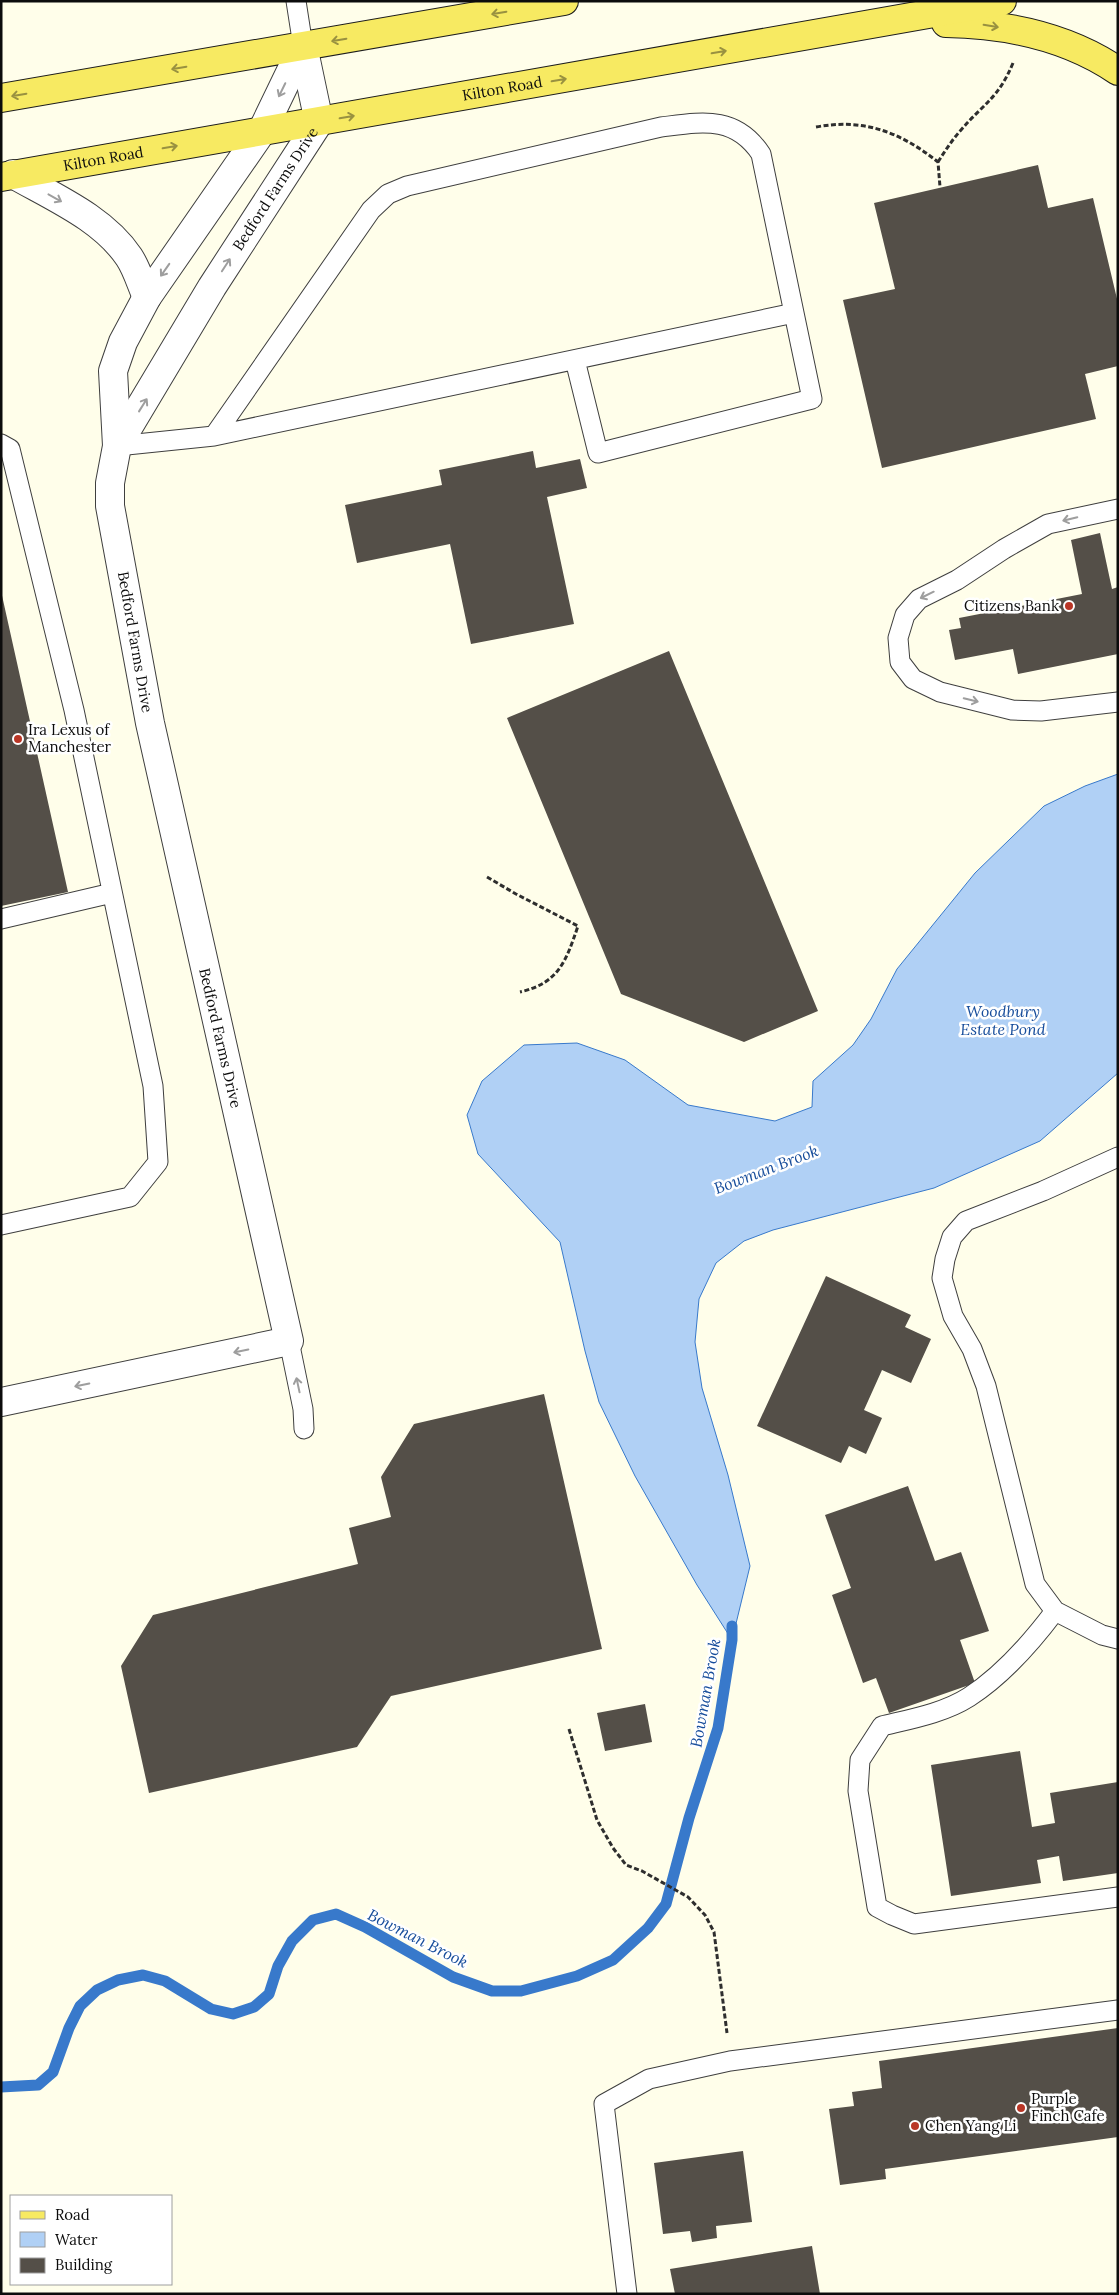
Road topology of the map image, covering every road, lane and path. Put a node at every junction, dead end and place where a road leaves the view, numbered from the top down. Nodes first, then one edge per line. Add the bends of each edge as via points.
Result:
1 (296, 1) edge
2 (564, 1) edge
3 (1002, 1) edge
4 (890, 22) junction
5 (303, 46) junction
6 (1014, 60) dead end
7 (1118, 71) edge
8 (1, 98) edge
9 (319, 122) junction
10 (816, 127) dead end
11 (262, 132) junction
12 (938, 162) junction
13 (7, 175) edge
14 (940, 187) dead end
15 (147, 296) junction
16 (794, 312) junction
17 (575, 360) junction
18 (214, 436) junction
19 (1, 444) edge
20 (117, 446) junction
21 (1118, 509) edge
22 (1118, 702) edge
23 (487, 877) dead end
24 (112, 893) junction
25 (1, 919) edge
26 (520, 992) dead end
27 (1118, 1156) edge
28 (1, 1226) edge
29 (289, 1341) junction
30 (1, 1402) edge
31 (304, 1429) dead end
32 (1055, 1611) junction
33 (1118, 1640) edge
34 (569, 1729) dead end
35 (1118, 1897) edge
36 (1118, 2010) edge
37 (730, 2061) junction
38 (627, 2294) edge

1 - 5 lane
2 -> 5 main road
3 - 4 main road, Kilton Road
4 -> 7 main road via 976,24 1027,32 1074,47
9 -> 4 main road, Kilton Road
5 -> 8 main road
5 - 9 street, Bedford Farms Drive
5 -> 11 street, Bedford Farms Drive
6 - 12 path via 994,98 961,129
9 - 11 main road, Kilton Road
20 -> 9 street, Bedford Farms Drive via 212,287
10 - 12 path via 836,123 874,127 898,136
13 -> 11 main road, Kilton Road
11 -> 15 street, Bedford Farms Drive
12 - 14 path
13 -> 15 street via 75,209 114,238 130,258
15 - 20 street, Bedford Farms Drive via 123,342 113,371
16 - 17 lane
16 - 17 lane via 812,399 598,453
16 - 18 lane via 761,154 751,139 735,128 717,124 662,127 407,186 388,194 371,210
17 - 18 lane
18 - 20 lane
19 - 24 lane via 10,449 74,710
20 - 29 street, Bedford Farms Drive via 110,483 110,506 150,723
21 -> 22 lane via 1048,524 1004,549 957,580 919,599 905,615 898,638 900,662 912,680 940,692 1012,710 1042,711
23 - 26 path via 578,926 561,967 550,981
24 - 25 lane
24 - 28 lane via 153,1086 158,1162 130,1197
27 - 32 lane via 1043,1191 966,1221 952,1237 942,1278 953,1316 972,1349 986,1386 1035,1584
29 -> 30 street
31 -> 29 lane
32 - 33 lane
32 - 35 lane via 1016,1658 968,1698 931,1714 882,1726 860,1760 858,1791 877,1907 914,1924
34 - 37 path via 597,1820 613,1848 626,1865 688,1897 705,1915 714,1932
36 - 37 lane
37 - 38 lane via 649,2079 604,2104

